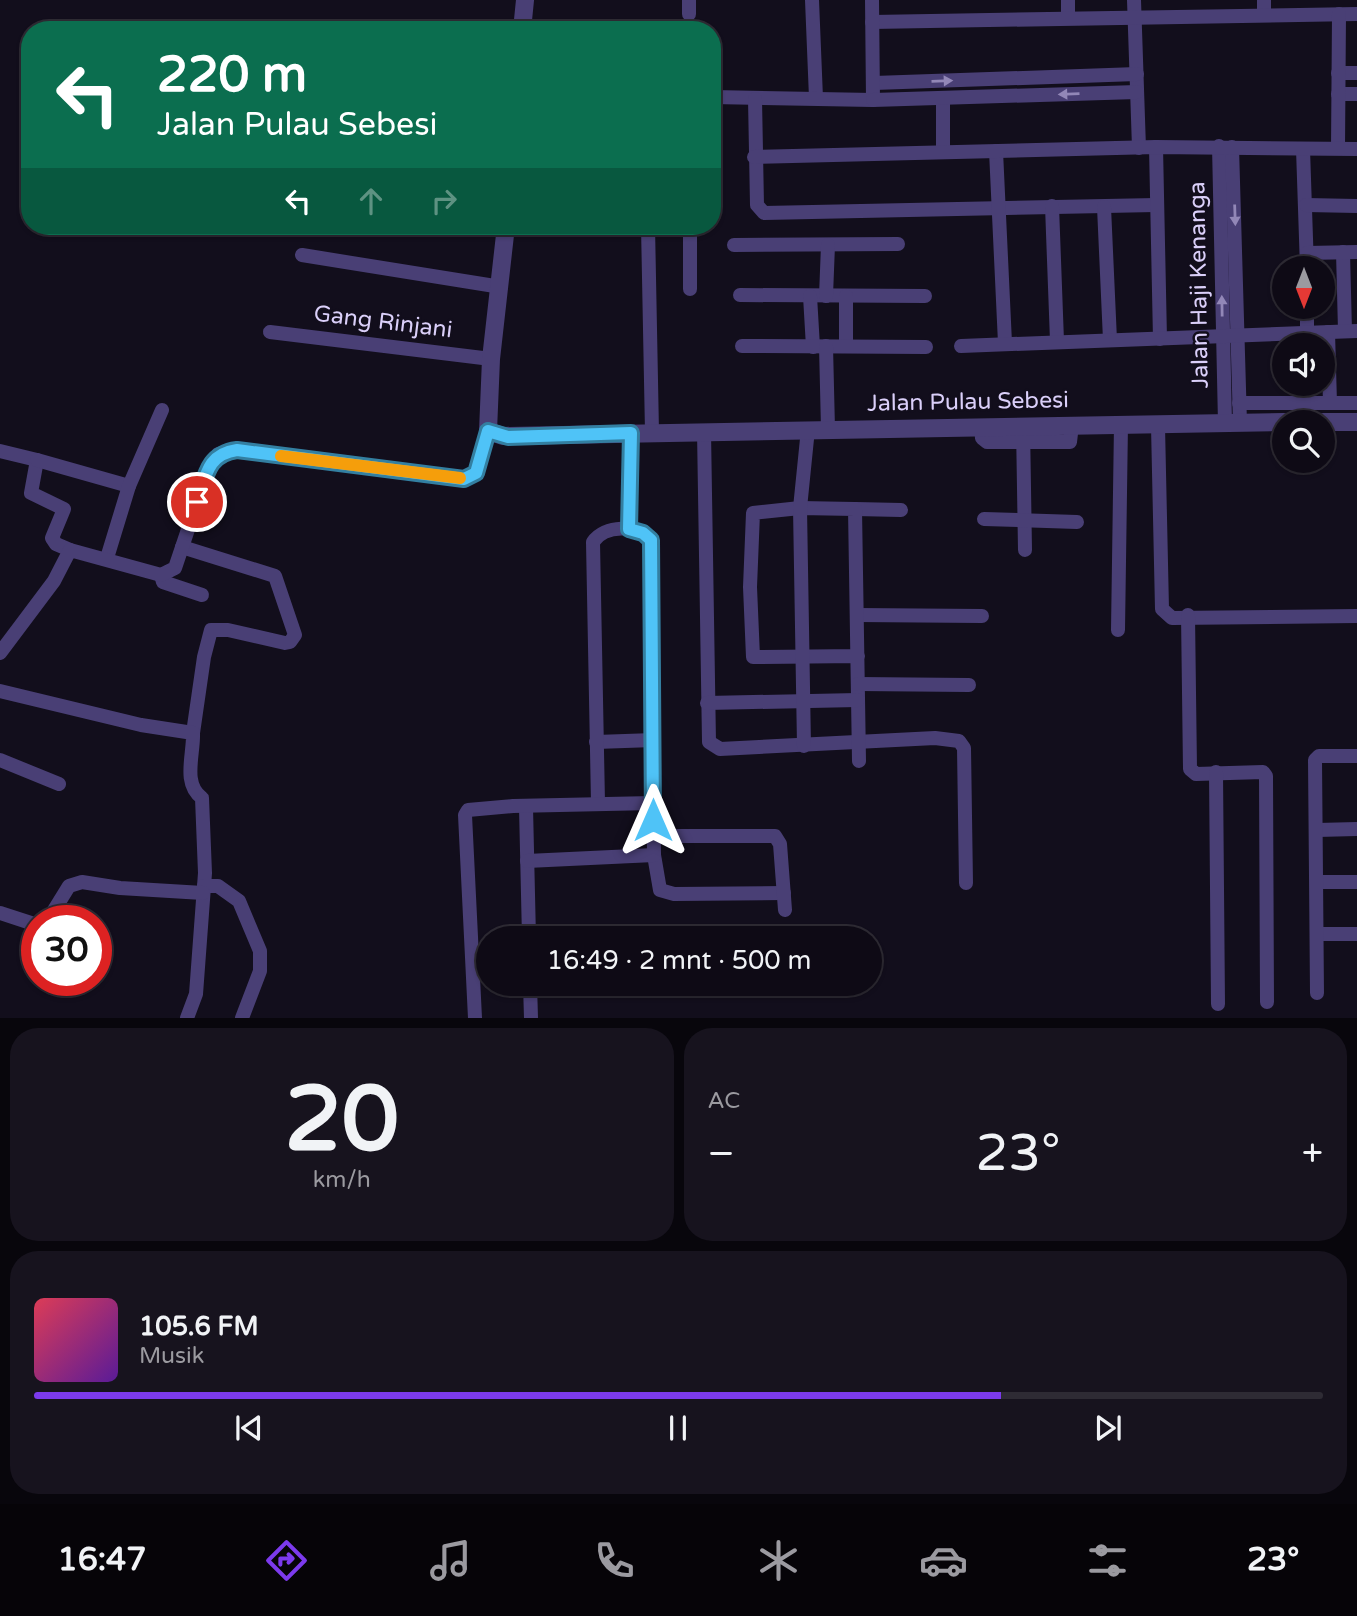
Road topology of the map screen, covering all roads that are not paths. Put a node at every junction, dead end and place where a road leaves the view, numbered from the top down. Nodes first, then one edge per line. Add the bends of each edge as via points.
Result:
1 (525, 0) edge
2 (812, 0) edge
3 (872, 0) edge
4 (1068, 0) edge
5 (1134, 0) edge
6 (1264, 8) edge
7 (1339, 14) junction
8 (1357, 14) edge
9 (1135, 17) junction
10 (1068, 18) junction
11 (523, 21) edge
12 (872, 23) junction
13 (1338, 73) junction
14 (1357, 73) edge
15 (1137, 74) junction
16 (874, 83) junction
17 (1137, 92) junction
18 (1338, 94) junction
19 (1357, 94) edge
20 (721, 97) edge
21 (816, 98) junction
22 (943, 98) junction
23 (755, 99) junction
24 (873, 100) junction
25 (1156, 147) junction
26 (1225, 147) junction
27 (1139, 148) junction
28 (1338, 148) junction
29 (1303, 149) junction
30 (1357, 149) edge
31 (996, 151) junction
32 (943, 152) junction
33 (754, 157) junction
34 (1156, 205) junction
35 (1306, 205) junction
36 (1052, 206) junction
37 (1357, 206) edge
38 (1104, 207) junction
39 (999, 209) junction
40 (505, 235) edge
41 (649, 235) edge
42 (690, 235) edge
43 (898, 244) dead end
44 (734, 245) dead end
45 (828, 245) junction
46 (1350, 252) edge
47 (302, 255) dead end
48 (1307, 256) edge
49 (1328, 256) edge
50 (501, 287) junction
51 (690, 289) dead end
52 (740, 295) dead end
53 (810, 296) junction
54 (826, 296) junction
55 (846, 296) junction
56 (925, 296) dead end
57 (1350, 308) edge
58 (1307, 319) edge
59 (1351, 331) edge
60 (270, 332) dead end
61 (1307, 332) junction
62 (1328, 332) junction
63 (1238, 337) junction
64 (1223, 338) junction
65 (1160, 339) junction
66 (1110, 340) junction
67 (1057, 341) junction
68 (1005, 343) junction
69 (742, 346) dead end
70 (846, 346) junction
71 (961, 346) dead end
72 (819, 347) junction
73 (926, 347) dead end
74 (491, 359) junction
75 (1239, 403) junction
76 (1333, 403) junction
77 (1357, 403) edge
78 (1332, 410) edge
79 (162, 411) dead end
80 (1272, 422) edge
81 (1335, 422) edge
82 (1357, 422) edge
83 (1232, 423) junction
84 (1121, 424) junction
85 (1158, 426) junction
86 (808, 429) junction
87 (828, 429) junction
88 (488, 431) junction
89 (704, 431) junction
90 (652, 432) junction
91 (631, 433) junction
92 (1023, 434) junction
93 (0, 452) edge
94 (37, 460) junction
95 (129, 486) junction
96 (800, 508) junction
97 (855, 509) junction
98 (901, 510) dead end
99 (984, 519) dead end
100 (1026, 520) junction
101 (1077, 522) dead end
102 (629, 529) junction
103 (182, 547) junction
104 (70, 550) junction
105 (1025, 550) dead end
106 (107, 558) junction
107 (161, 575) junction
108 (202, 595) dead end
109 (857, 615) junction
110 (1188, 615) junction
111 (982, 616) dead end
112 (1357, 616) edge
113 (1118, 630) dead end
114 (0, 653) edge
115 (801, 654) junction
116 (859, 656) junction
117 (858, 684) junction
118 (969, 685) dead end
119 (0, 691) edge
120 (859, 699) junction
121 (802, 701) junction
122 (707, 702) junction
123 (193, 733) junction
124 (654, 740) junction
125 (596, 742) junction
126 (858, 742) junction
127 (804, 746) junction
128 (1357, 756) edge
129 (0, 760) edge
130 (859, 761) dead end
131 (1216, 772) junction
132 (59, 784) dead end
133 (598, 803) junction
134 (653, 803) junction
135 (526, 807) junction
136 (1357, 829) edge
137 (1317, 830) junction
138 (654, 836) junction
139 (654, 855) junction
140 (527, 861) junction
141 (1317, 881) junction
142 (1357, 881) edge
143 (966, 883) dead end
144 (203, 890) junction
145 (784, 893) junction
146 (57, 905) edge
147 (785, 910) dead end
148 (0, 913) edge
149 (21, 920) edge
150 (529, 926) edge
151 (1317, 934) junction
152 (1357, 934) edge
153 (472, 962) junction
154 (476, 962) edge
155 (1317, 993) dead end
156 (530, 996) edge
157 (1267, 1002) dead end
158 (1218, 1004) dead end
159 (187, 1017) edge
160 (242, 1017) edge
161 (475, 1017) edge
162 (531, 1017) edge

1 - 11 street
2 - 21 street
3 - 12 street
4 - 10 street
5 - 9 street
6 - 7 street
6 - 9 street
7 - 8 street
7 - 13 street
9 - 10 street
9 - 15 street
10 - 12 street
12 - 16 street
13 - 14 street
13 - 18 street
16 -> 15 street
15 - 17 street
16 - 24 street
17 -> 22 street
17 - 27 street
18 - 19 street
18 - 28 street
20 - 23 street
21 - 23 street
21 - 24 street
22 - 24 street
22 - 32 street
23 - 33 street
25 - 26 street
25 - 27 street
25 - 34 street
26 - 29 street
26 -> 63 street, Jalan Haji Kenanga
64 -> 26 street, Jalan Haji Kenanga
27 - 31 street
28 - 29 street
28 - 30 street
29 - 35 street
31 - 32 street
31 - 39 street
32 - 33 street
33 - 39 street via 757,205 764,214
34 - 38 street
34 - 65 street
35 - 37 street
35 - 48 street
36 - 38 street
36 - 39 street
36 - 67 street
38 - 66 street
39 - 68 street
40 - 50 street
41 - 90 street
42 - 51 street
43 - 45 street
44 - 45 street
45 - 54 street
46 - 49 street
46 - 57 street
47 - 50 street
50 - 74 street
52 - 53 street
53 - 54 street
53 - 72 street
54 - 55 street
55 - 56 street
55 - 70 street
57 - 59 street
58 - 61 street
59 - 62 street
60 - 74 street, Gang Rinjani
61 - 62 street
61 - 63 street
62 - 76 street
63 - 64 street
63 - 75 street, Jalan Haji Kenanga
64 - 65 street
64 - 83 street, Jalan Haji Kenanga
65 - 66 street
66 - 67 street
67 - 68 street
68 - 71 street
69 - 72 street
70 - 72 street
70 - 73 street
72 - 87 street
74 - 88 street
75 - 76 street
75 - 83 street, Jalan Haji Kenanga
76 - 77 street
76 - 78 street
79 - 95 street
80 - 83 street, Jalan Pulau Sebesi
81 - 82 street
83 - 85 street, Jalan Pulau Sebesi
84 - 85 street, Jalan Pulau Sebesi
84 - 92 street, Jalan Pulau Sebesi via 1072,425
84 - 113 street
85 - 110 street via 1162,609 1172,618
86 - 87 street, Jalan Pulau Sebesi
86 - 89 street, Jalan Pulau Sebesi
86 - 96 street
87 - 92 street, Jalan Pulau Sebesi via 981,427
88 - 91 street, Jalan Pulau Sebesi via 508,437
88 - 103 street via 476,473 464,479 237,450 223,452 214,458
89 - 90 street, Jalan Pulau Sebesi
89 - 122 street
90 - 91 street, Jalan Pulau Sebesi
91 - 102 street
92 - 100 street
93 - 94 street
94 - 95 street
94 - 104 street via 31,493 64,509 52,538
95 - 106 street
96 - 97 street
96 - 115 street
96 - 115 street via 753,513 750,587 753,657
97 - 98 street
97 - 109 street
99 - 100 street
100 - 101 street
100 - 105 street
102 - 124 street via 651,540
102 - 125 street via 608,529 593,541
103 - 107 street via 174,568
103 - 123 street via 275,576 295,635 285,643 211,629
104 - 106 street
104 - 114 street via 54,581
106 - 107 street
107 - 108 street via 163,582
109 - 111 street
109 - 116 street
110 - 112 street
110 - 131 street via 1188,761 1196,774
115 - 116 street
115 - 121 street
116 - 117 street
117 - 118 street
117 - 120 street
119 - 123 street
120 - 121 street
120 - 126 street
121 - 122 street
121 - 127 street
122 - 127 street via 712,746
123 - 144 street via 190,781 203,801
124 - 125 street
124 - 134 street
125 - 133 street
126 - 127 street
126 - 130 street
126 - 143 street via 935,738 961,743
128 - 137 street via 1316,758
129 - 132 street
131 - 157 street via 1263,772 1266,776
131 - 158 street
133 - 134 street
133 - 135 street
134 - 138 street
135 - 140 street
135 - 153 street via 466,812
136 - 137 street
137 - 141 street
138 - 139 street
138 - 145 street via 775,836 780,844
139 - 140 street
139 - 145 street via 658,886 664,892
140 - 150 street
141 - 142 street
141 - 151 street
144 - 146 street via 120,888 82,881 69,886
144 - 159 street via 197,986
144 - 160 street via 218,886 239,901 260,951 260,971
145 - 147 street
148 - 149 street
151 - 152 street
151 - 155 street
153 - 154 street
153 - 161 street
156 - 162 street

